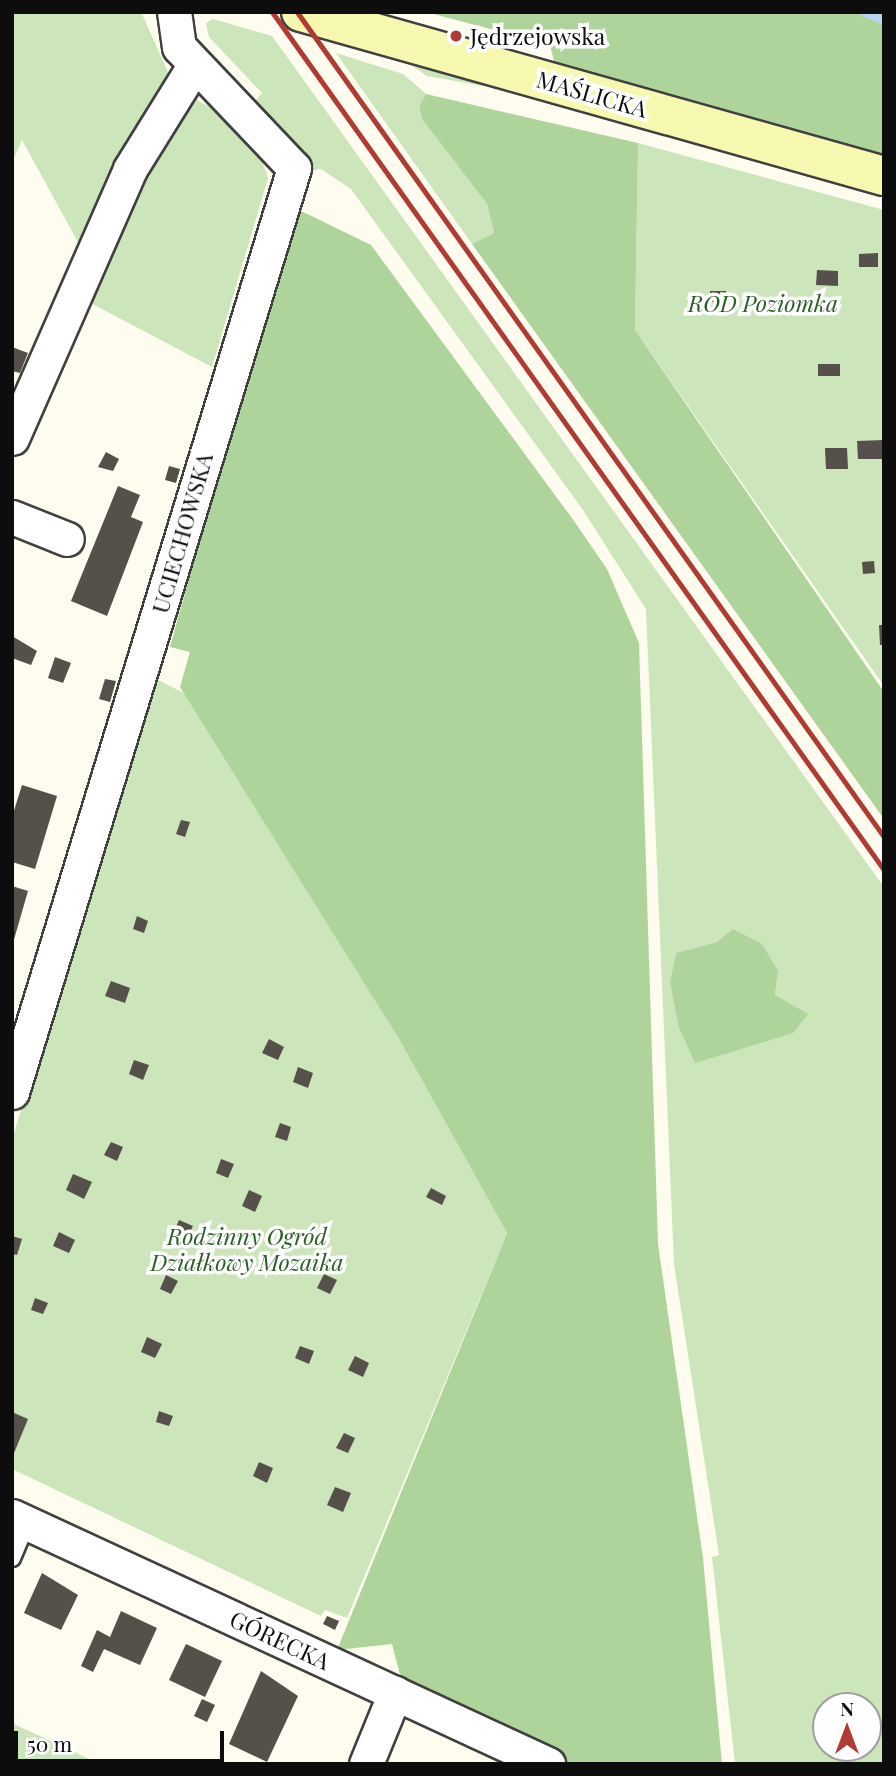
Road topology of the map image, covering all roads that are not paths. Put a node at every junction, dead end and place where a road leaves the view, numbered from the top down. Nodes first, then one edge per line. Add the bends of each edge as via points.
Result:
1 (174, 12) edge
2 (301, 12) edge
3 (385, 25) edge
4 (195, 64) junction
5 (884, 176) edge
6 (12, 438) edge
7 (12, 517) edge
8 (67, 539) dead end
9 (12, 1092) edge
10 (20, 1519) edge
11 (12, 1558) edge
12 (395, 1693) junction
13 (366, 1764) edge
14 (548, 1764) edge

1 - 4 street, UCIECHOWSKA via 179,47
2 - 3 street, MAŚLICKA
3 - 5 street, MAŚLICKA
4 - 6 street via 130,169
4 - 9 street, UCIECHOWSKA via 294,168
7 - 8 street
10 - 11 lane
10 - 12 street, GÓRECKA
12 - 13 street
12 - 14 street, GÓRECKA

